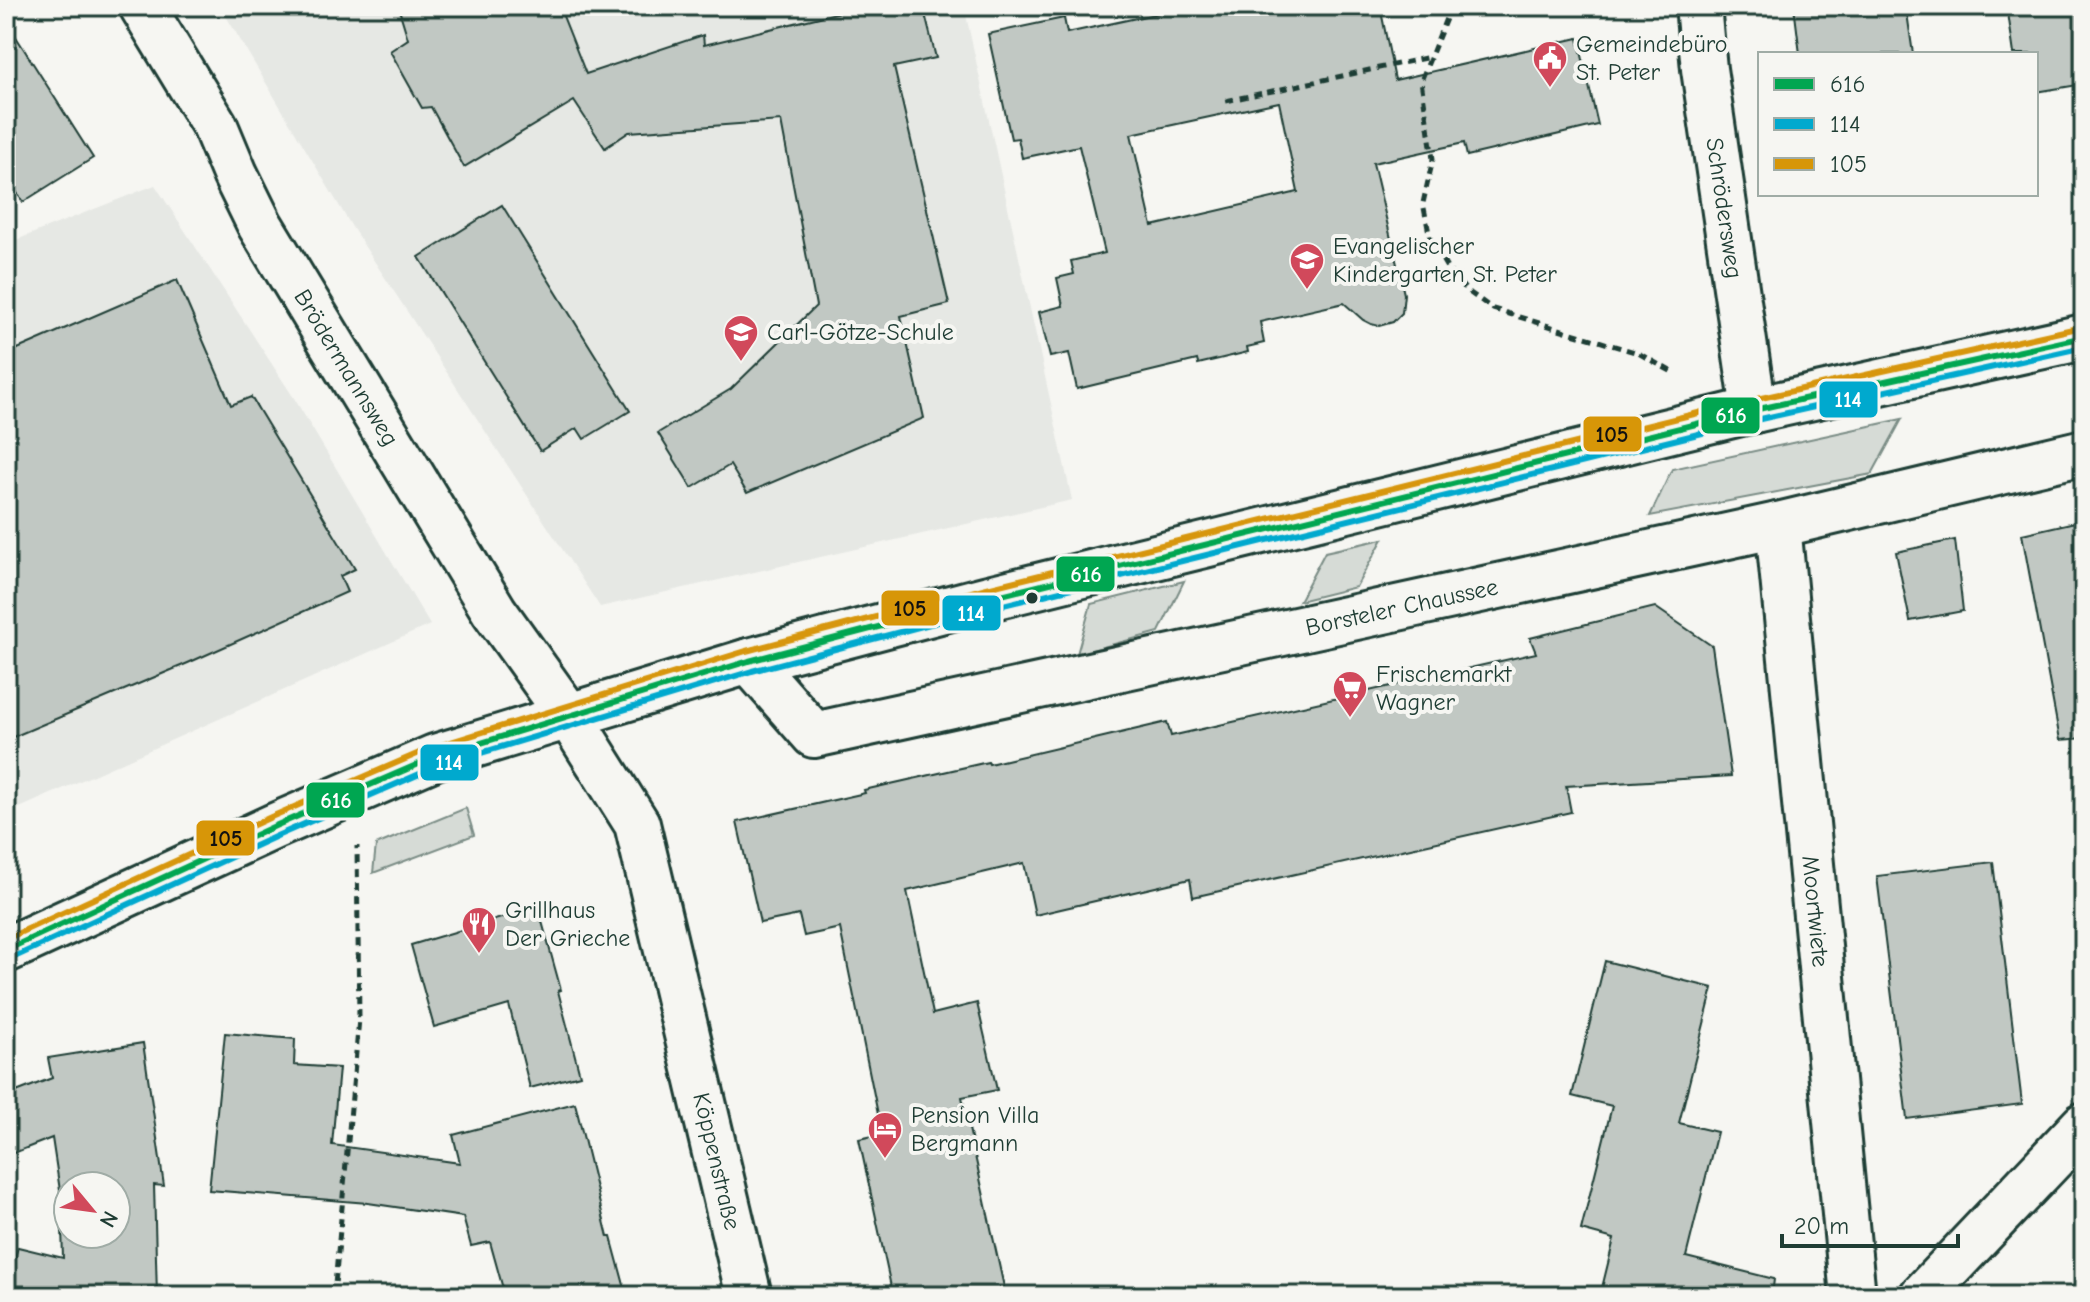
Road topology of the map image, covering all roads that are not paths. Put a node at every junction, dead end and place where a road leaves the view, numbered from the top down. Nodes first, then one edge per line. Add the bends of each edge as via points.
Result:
1 (142, 6) edge
2 (1698, 6) edge
3 (2084, 337) edge
4 (1750, 411) junction
5 (2084, 452) edge
6 (1778, 525) junction
7 (749, 661) junction
8 (569, 716) junction
9 (6, 950) edge
10 (2084, 1125) edge
11 (749, 1296) edge
12 (1853, 1296) edge
13 (1922, 1296) edge

1 - 8 street, Brödermannsweg via 215,126 260,225 494,611
2 - 4 street, Schrödersweg
3 - 4 street
4 - 7 street
5 - 6 street, Borsteler Chaussee
6 - 7 street, Borsteler Chaussee via 814,735
6 - 12 street, Moortwiete
7 - 8 street
8 - 9 street via 435,757
8 - 11 street, Köppenstraße via 637,824
10 - 13 street

